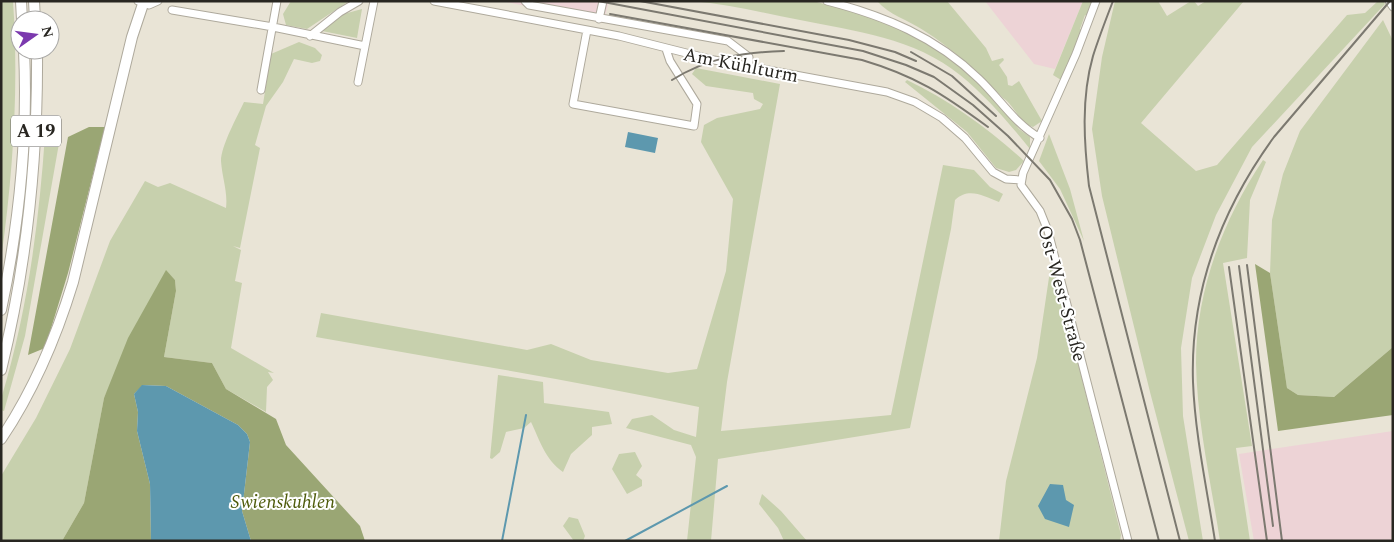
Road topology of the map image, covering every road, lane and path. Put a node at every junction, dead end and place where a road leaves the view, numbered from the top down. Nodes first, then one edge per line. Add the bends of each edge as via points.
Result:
1 (158, 1) edge
2 (277, 1) edge
3 (359, 1) edge
4 (374, 1) edge
5 (434, 1) edge
6 (525, 1) edge
7 (603, 1) edge
8 (827, 1) edge
9 (1096, 1) edge
10 (1389, 1) edge
11 (140, 3) edge
12 (852, 4) edge
13 (1393, 7) edge
14 (172, 10) dead end
15 (599, 18) junction
16 (272, 27) junction
17 (587, 30) junction
18 (310, 36) junction
19 (365, 46) junction
20 (666, 49) junction
21 (24, 60) edge
22 (37, 60) edge
23 (749, 66) junction
24 (358, 82) dead end
25 (261, 90) dead end
26 (1040, 138) junction
27 (1020, 180) junction
28 (1, 310) edge
29 (1, 370) edge
30 (1, 439) edge
31 (1128, 541) edge

1 - 11 street
2 - 16 street
3 - 18 street
4 - 19 street
5 - 17 street, Am Kühlturm
6 - 15 street via 529,5
7 - 15 street
8 - 12 street
9 - 26 street
10 - 13 street
11 - 30 highway via 61,321 28,394
12 - 26 street via 934,42 958,59 1025,129
14 - 16 street
15 - 23 street via 728,41 749,57
16 - 18 street
16 - 25 street
17 - 20 street, Am Kühlturm
17 - 20 street via 574,104 694,126 697,104
18 - 19 street
19 - 24 street
20 - 23 street, Am Kühlturm
21 - 28 highway, A 19 via 21,172
22 - 29 highway, A 19 via 36,136 30,212 20,284
23 - 27 street, Am Kühlturm via 903,97 930,110 954,128 993,172 1006,179
26 - 27 street
27 - 31 street, Ost-West-Straße via 1040,211 1048,231

